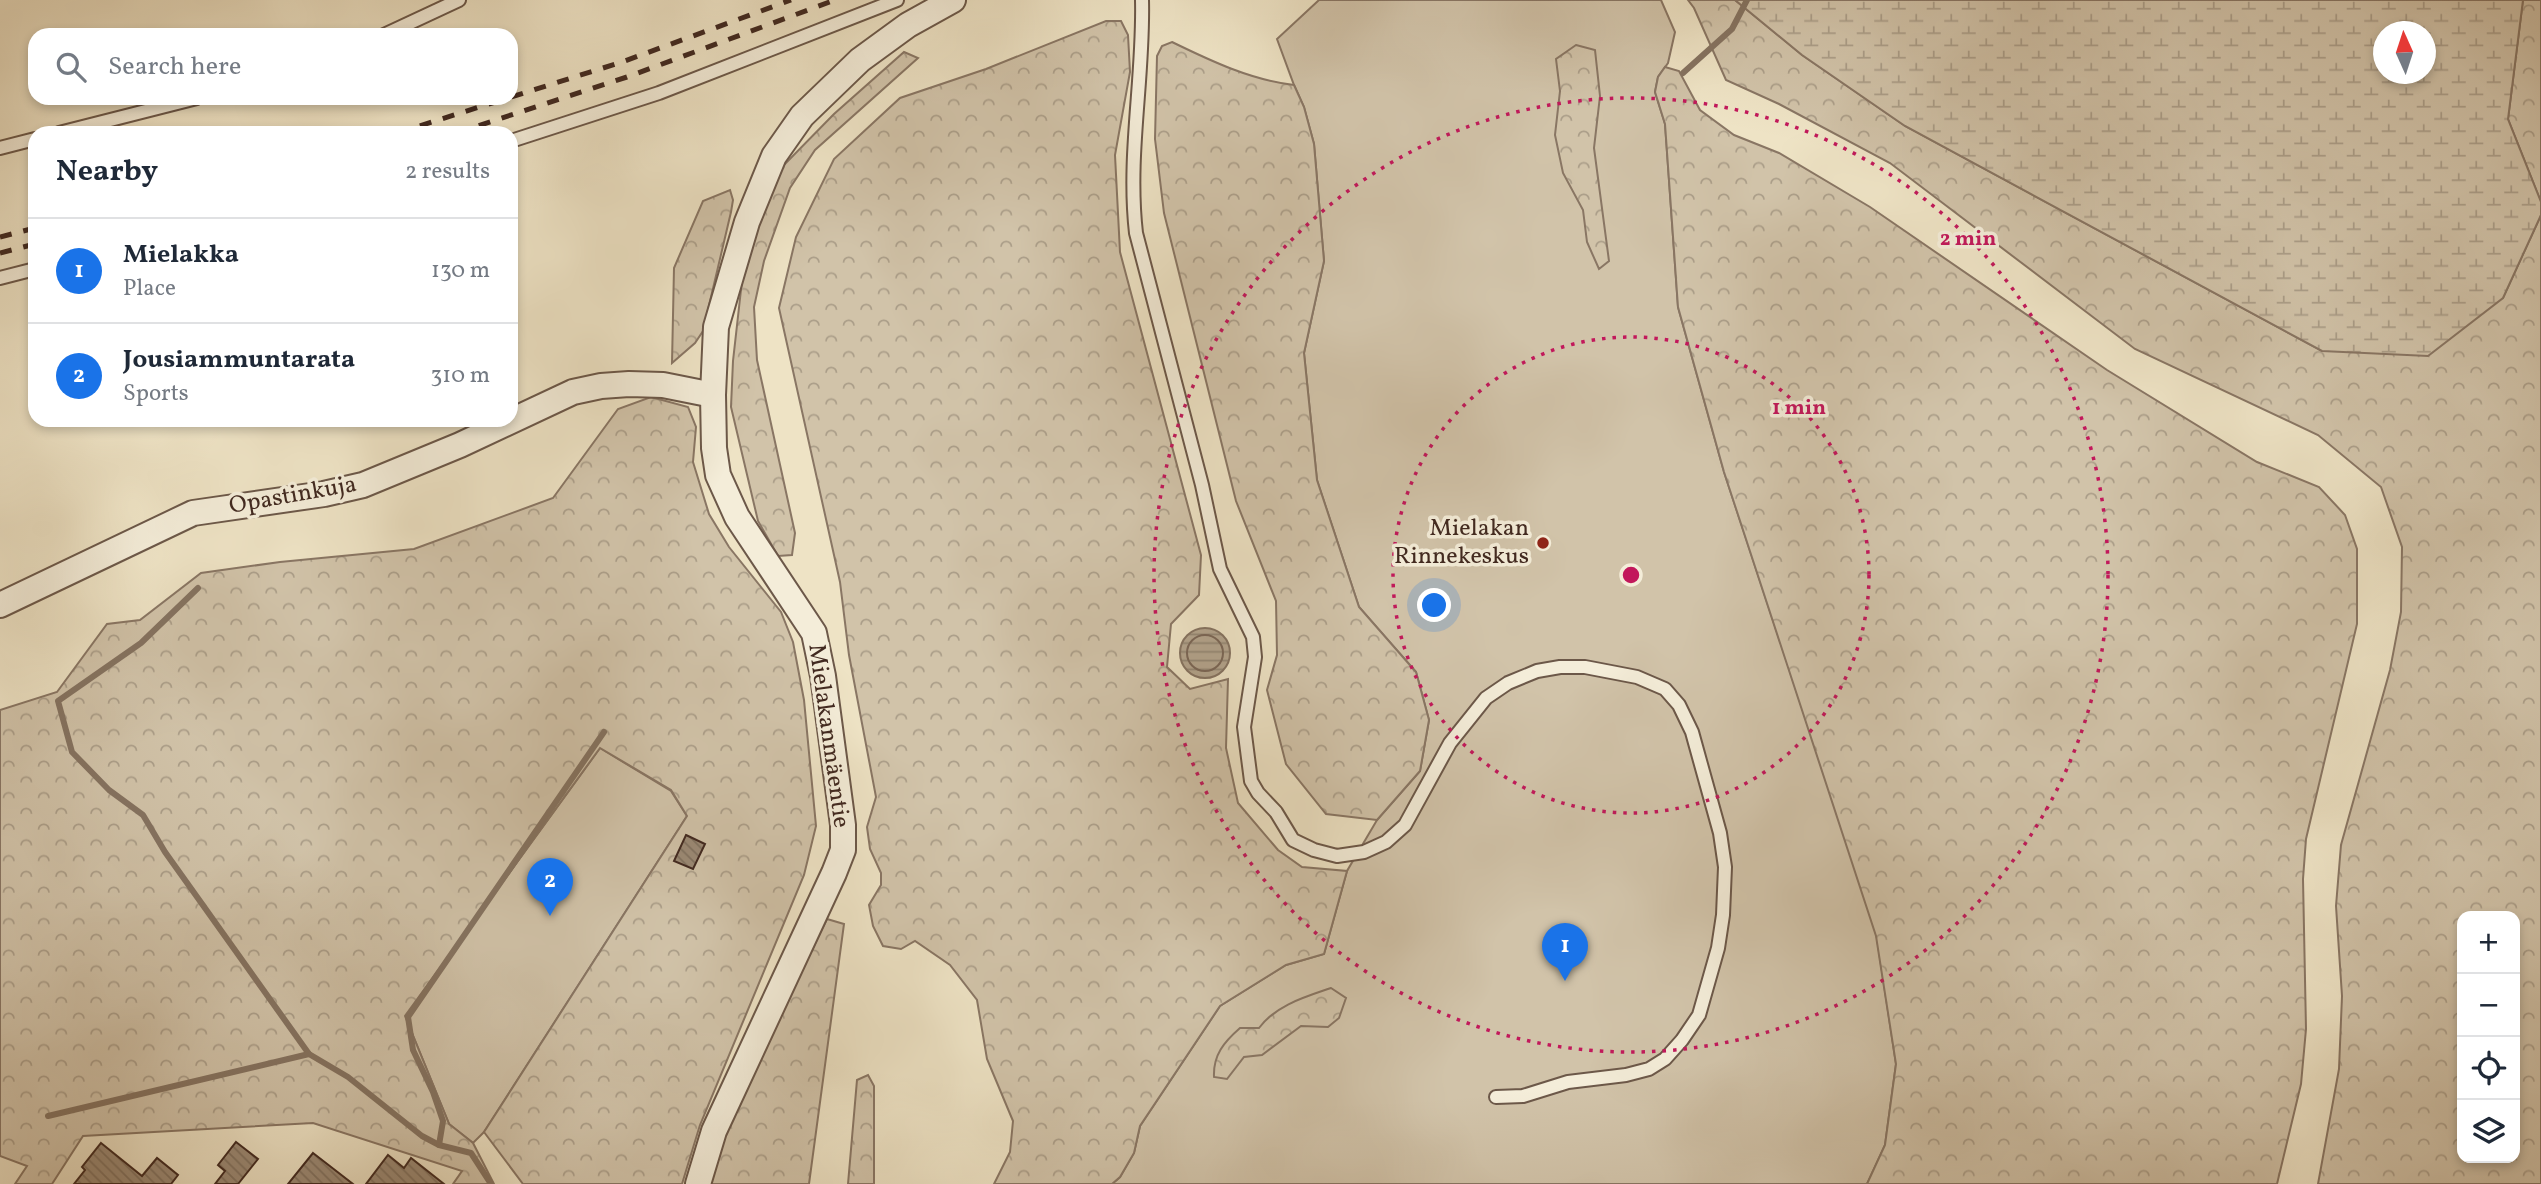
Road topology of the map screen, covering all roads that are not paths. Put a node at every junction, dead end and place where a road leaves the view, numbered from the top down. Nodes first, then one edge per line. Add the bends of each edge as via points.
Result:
1 (458, 0) edge
2 (897, 0) edge
3 (953, 0) edge
4 (1142, 0) edge
5 (399, 28) edge
6 (169, 105) edge
7 (87, 126) edge
8 (518, 139) edge
9 (28, 141) edge
10 (0, 148) edge
11 (28, 271) edge
12 (0, 278) edge
13 (713, 395) junction
14 (518, 418) edge
15 (498, 427) edge
16 (0, 605) edge
17 (1496, 1097) dead end
18 (698, 1184) edge

1 - 5 lane
2 - 8 lane via 659,93
3 - 13 street, Mielakanmäentie via 908,24 860,60 802,116 774,156 747,222 716,327
4 - 17 lane via 1132,200 1136,233 1220,569 1252,637 1255,657 1244,727 1251,781 1293,840 1337,856 1364,852 1386,842 1405,825 1450,743 1486,698 1508,682 1537,671 1586,667 1637,677 1665,689 1692,732 1725,867 1718,948 1699,1015 1665,1059 1649,1069 1568,1082 1523,1096
6 - 7 lane
9 - 10 lane
11 - 12 lane
13 - 14 street, Opastinkuja via 663,385 601,386 573,392
13 - 18 street, Mielakanmäentie via 718,475 737,517 814,633 835,754 843,850 714,1131
15 - 16 street, Opastinkuja via 363,485 193,513

